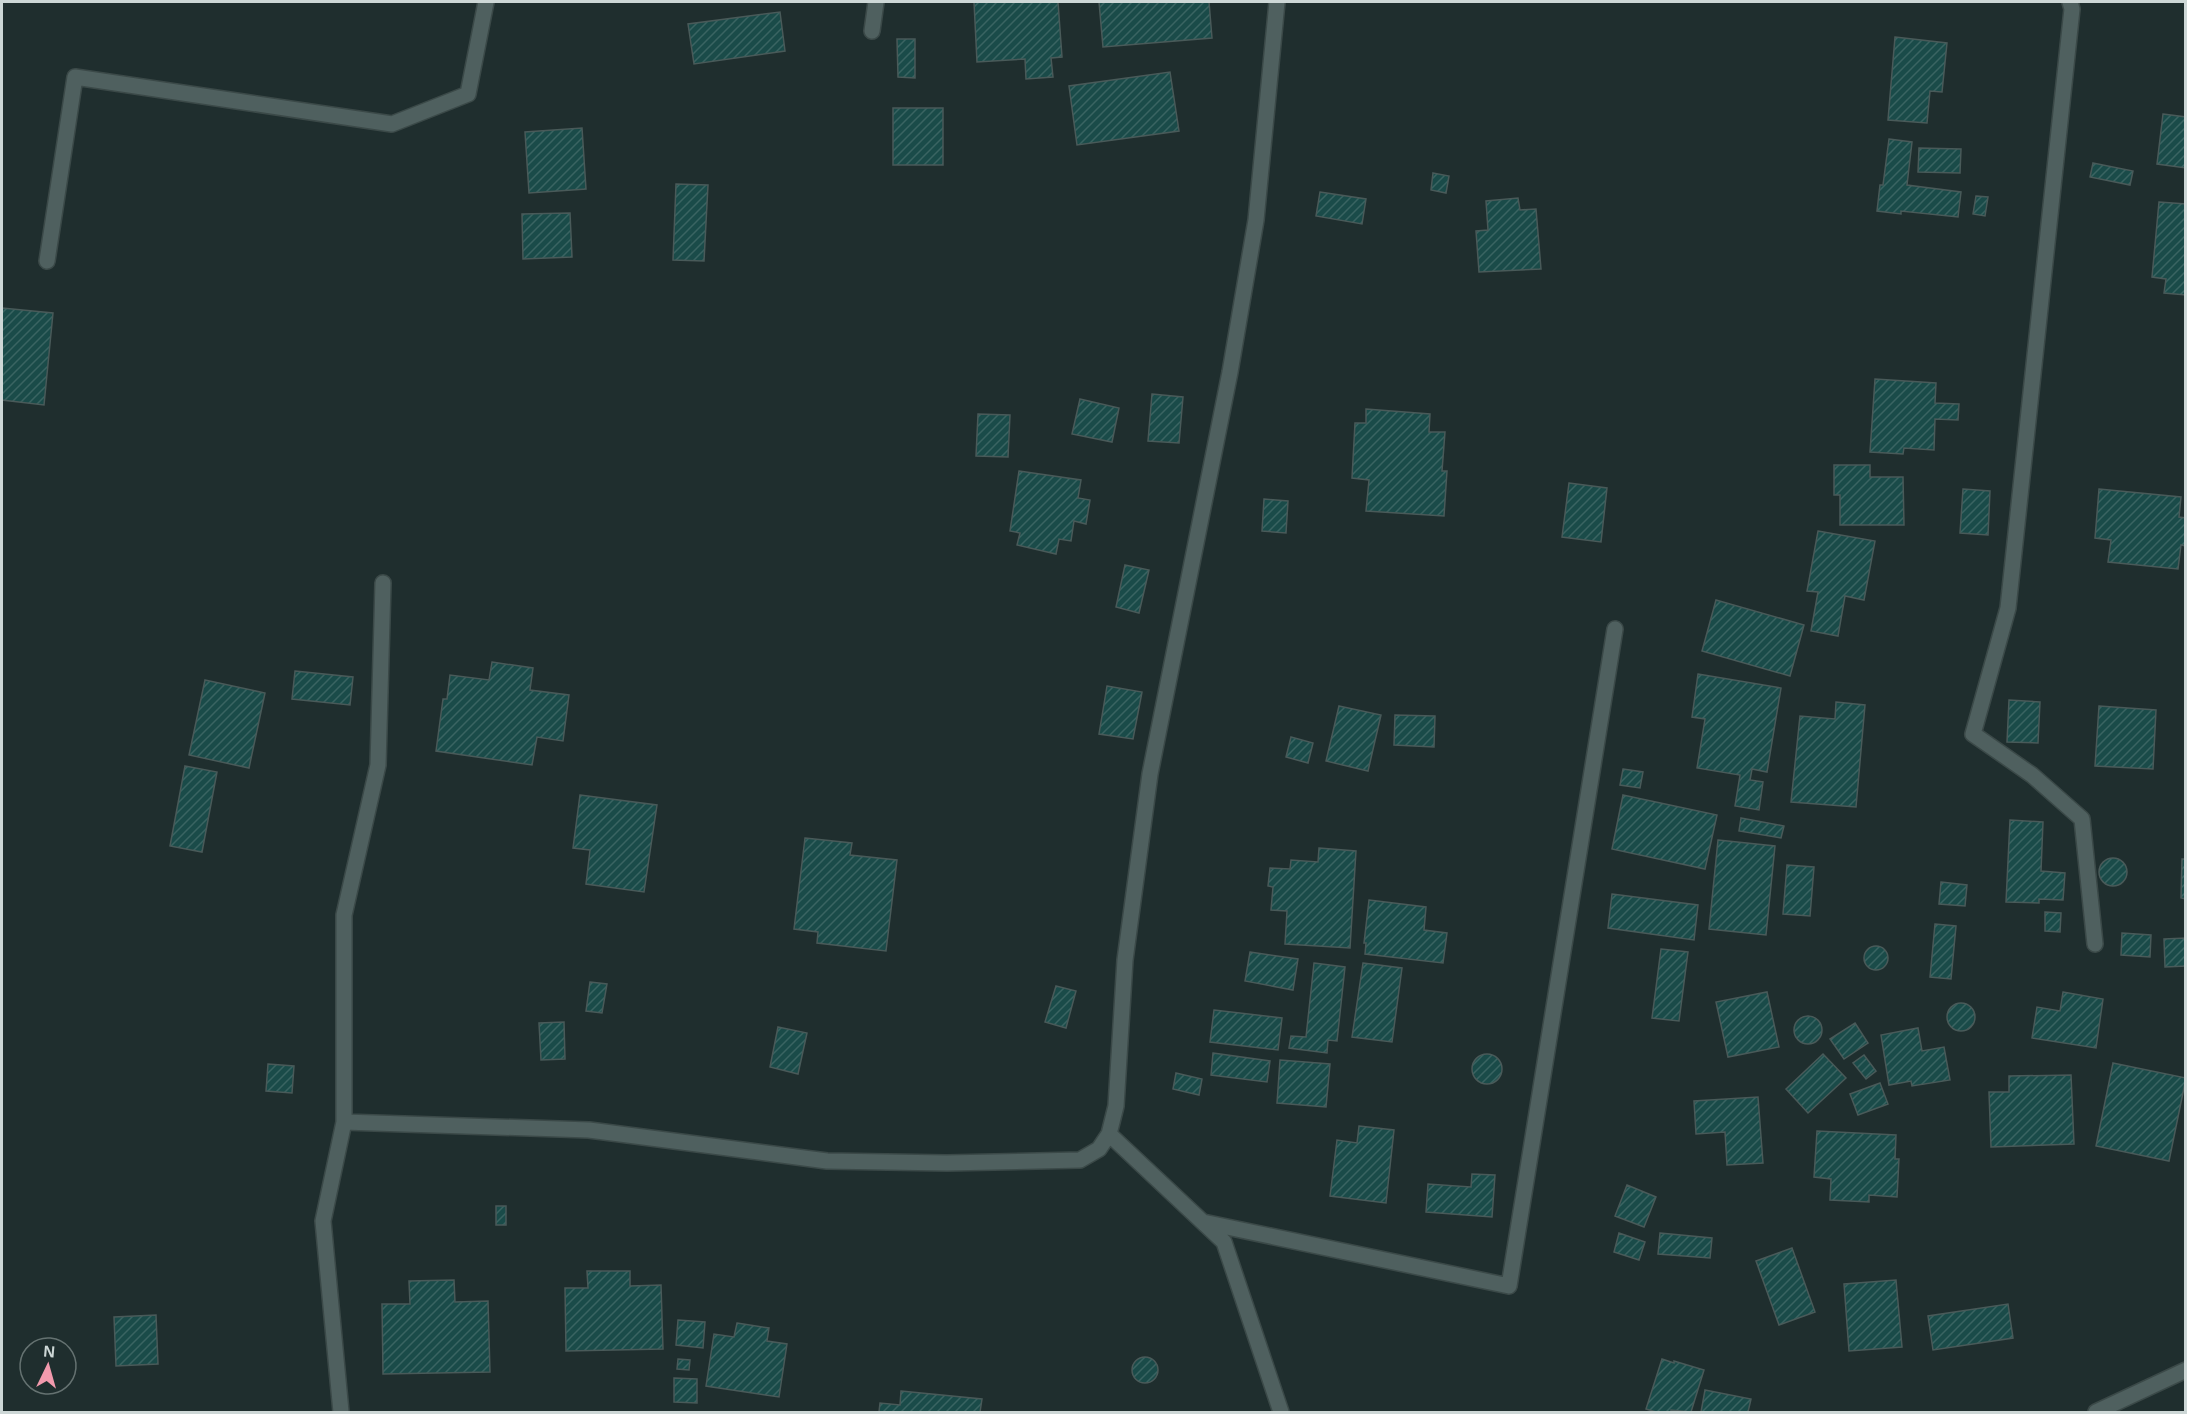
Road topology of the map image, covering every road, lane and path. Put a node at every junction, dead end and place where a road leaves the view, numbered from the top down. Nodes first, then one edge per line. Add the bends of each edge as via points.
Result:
1 (486, 2) edge
2 (876, 2) edge
3 (1277, 2) edge
4 (2070, 2) edge
5 (872, 32) dead end
6 (47, 261) dead end
7 (383, 583) dead end
8 (1615, 629) dead end
9 (2094, 944) dead end
10 (344, 1122) junction
11 (1109, 1134) junction
12 (1203, 1222) junction
13 (2186, 1370) edge
14 (341, 1413) edge
15 (1281, 1413) edge
16 (2096, 1413) edge

1 - 6 street via 468,94 392,124 75,77
2 - 5 street
3 - 11 street via 1257,220 1150,774 1125,960 1116,1106
4 - 9 street via 2007,608 1973,734 2032,776 2082,819
7 - 10 street via 378,765 344,915
8 - 12 street via 1509,1286
10 - 11 street via 589,1130 827,1161 947,1163 1080,1160 1099,1149
10 - 14 street via 323,1221
11 - 12 street
12 - 15 street via 1224,1242
13 - 16 street

